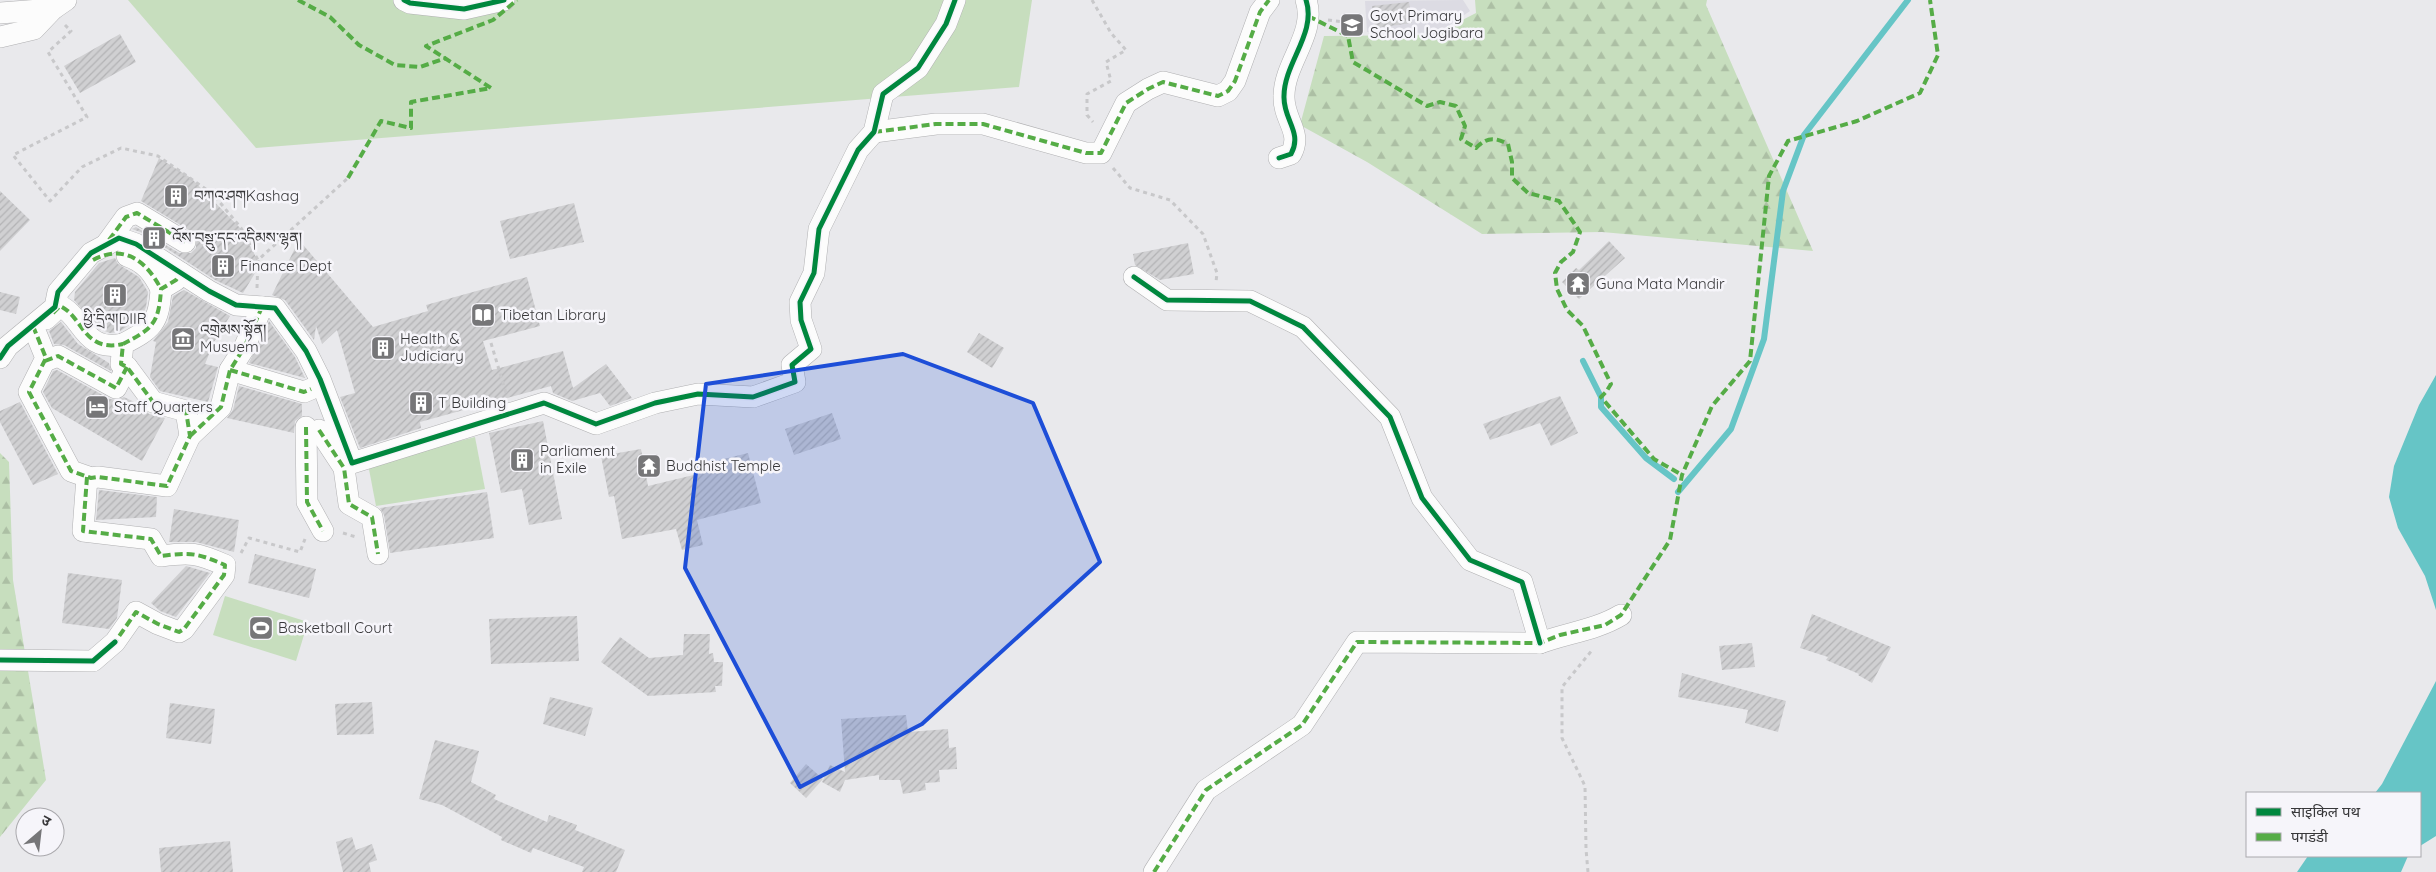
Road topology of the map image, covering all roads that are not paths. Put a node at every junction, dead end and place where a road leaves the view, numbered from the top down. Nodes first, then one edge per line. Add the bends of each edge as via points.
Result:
1 (404, 0) edge
2 (504, 0) edge
3 (955, 0) edge
4 (1269, 0) edge
5 (60, 5) edge
6 (1307, 8) edge
7 (0, 13) edge
8 (0, 37) edge
9 (874, 132) junction
10 (1279, 158) dead end
11 (185, 242) dead end
12 (105, 246) junction
13 (181, 273) junction
14 (79, 274) dead end
15 (1134, 276) dead end
16 (161, 289) junction
17 (262, 307) junction
18 (34, 328) junction
19 (123, 344) junction
20 (0, 358) edge
21 (44, 361) junction
22 (127, 367) junction
23 (230, 370) junction
24 (311, 389) dead end
25 (190, 436) junction
26 (87, 477) junction
27 (323, 531) road end
28 (378, 554) road end
29 (1621, 615) dead end
30 (1540, 643) junction
31 (0, 660) edge
32 (1154, 872) edge

1 - 2 street via 464,9
3 - 9 street via 946,24 918,68 883,94
4 - 9 street via 1260,12 1235,81 1228,91 1218,96 1163,82 1148,89 1126,103 1101,153 1086,153 983,124 936,124
5 - 7 street
5 - 8 street via 34,29
6 - 10 street via 1307,29 1283,95 1287,119 1296,136 1295,146 1291,154
9 - 17 street via 858,150 819,229 814,273 800,302 801,320 811,349 792,365 795,382 753,396 698,394 655,403 596,424 544,403 352,463 306,351 275,308
11 - 12 street via 137,213 126,217
12 - 13 street via 119,238 136,244
12 - 18 street via 88,257 58,292 55,307
13 - 16 street
13 - 17 street via 236,305
14 - 16 street via 90,262 116,253 141,262 152,272
15 - 30 street via 1167,300 1250,302 1303,327 1390,417 1422,498 1470,560 1522,582
16 - 19 street via 160,311 147,332
17 - 23 street via 244,348
18 - 19 street via 60,306 70,310 82,331 95,340 107,345
18 - 20 street via 8,346
18 - 21 street via 46,358
19 - 22 street via 121,364
21 - 22 street via 58,356 116,388
21 - 26 street via 29,392 71,471
22 - 25 street via 153,402 186,411
23 - 24 street via 304,392
23 - 25 street via 221,407
25 - 26 street via 167,486
26 - 31 street via 83,531 151,538 161,556 201,554 225,565 224,575 179,632 136,612 115,642 93,661
27 - 28 street via 307,502 313,429 344,468 349,504 372,517
29 - 30 street via 1605,625
30 - 32 street via 1357,642 1302,725 1206,790

